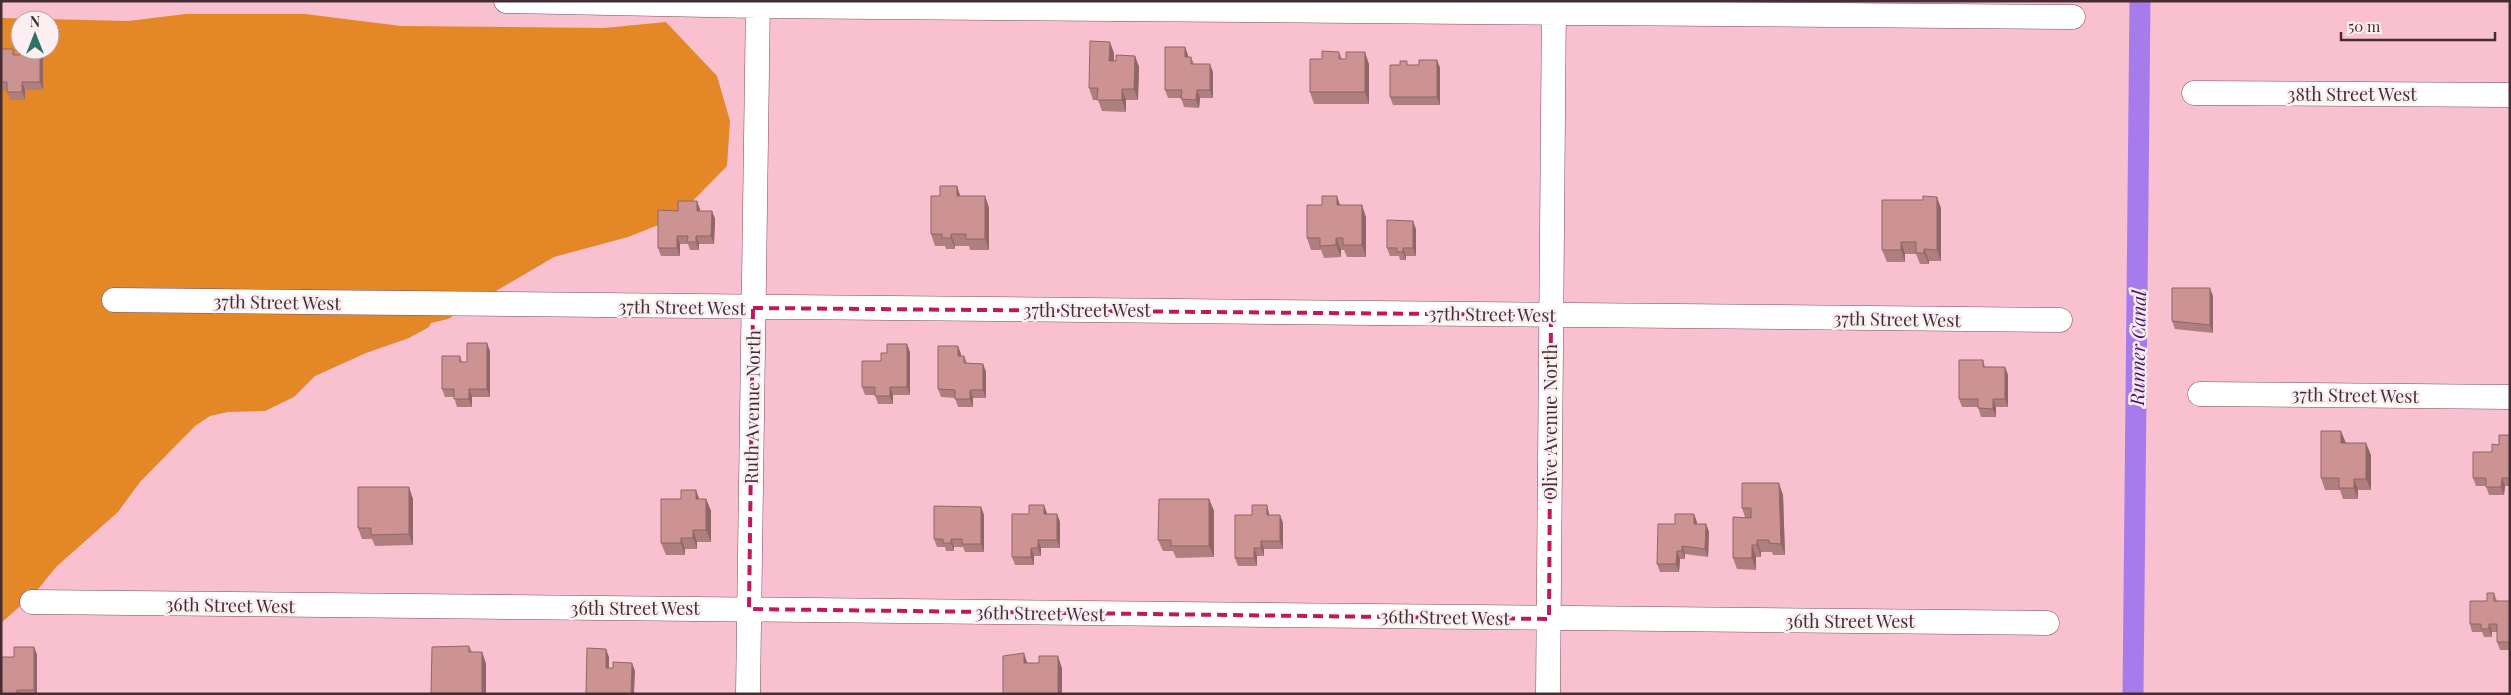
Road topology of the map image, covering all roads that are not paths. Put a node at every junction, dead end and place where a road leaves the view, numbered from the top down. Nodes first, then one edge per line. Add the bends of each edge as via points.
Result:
1 (506, 1) edge
2 (758, 3) edge
3 (1554, 6) edge
4 (2073, 17) dead end
5 (2194, 93) dead end
6 (2510, 94) edge
7 (114, 300) dead end
8 (753, 308) junction
9 (1551, 315) junction
10 (2060, 320) dead end
11 (2200, 394) dead end
12 (2510, 397) edge
13 (32, 602) dead end
14 (749, 609) junction
15 (1549, 619) junction
16 (2047, 623) dead end
17 (748, 694) edge
18 (1548, 694) edge

1 - 2 street
2 - 3 street
2 - 8 street, Ruth Avenue North
3 - 4 street via 1635,14
3 - 9 street, Olive Avenue North
5 - 6 street, 38th Street West
7 - 8 street, 37th Street West
8 - 9 street, 37th Street West
8 - 14 street, Ruth Avenue North
9 - 10 street, 37th Street West
9 - 15 street, Olive Avenue North
11 - 12 street, 37th Street West
13 - 14 street, 36th Street West
14 - 15 street, 36th Street West
14 - 17 street, Ruth Avenue North
15 - 16 street, 36th Street West
15 - 18 street, Olive Avenue North

